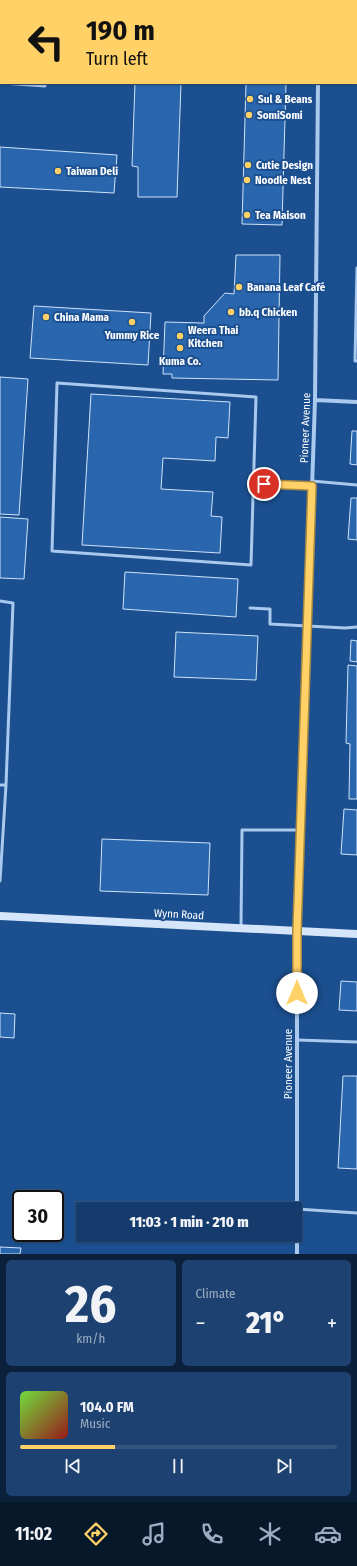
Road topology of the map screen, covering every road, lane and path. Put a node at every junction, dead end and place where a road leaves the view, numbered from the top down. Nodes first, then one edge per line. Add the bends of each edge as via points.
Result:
1 (16, 84) edge
2 (45, 84) edge
3 (318, 84) edge
4 (357, 268) edge
5 (357, 361) edge
6 (315, 400) junction
7 (357, 402) edge
8 (312, 481) junction
9 (254, 483) junction
10 (357, 485) edge
11 (312, 486) junction
12 (0, 601) edge
13 (250, 608) dead end
14 (307, 626) junction
15 (357, 627) edge
16 (0, 785) edge
17 (6, 785) junction
18 (300, 830) junction
19 (0, 881) edge
20 (0, 916) edge
21 (241, 928) junction
22 (297, 931) junction
23 (357, 934) edge
24 (297, 1040) junction
25 (357, 1042) edge
26 (297, 1202) edge
27 (302, 1209) edge
28 (357, 1213) edge
29 (297, 1242) edge
30 (297, 1254) edge

1 - 2 lane
3 - 6 street, Pioneer Avenue
4 - 5 lane via 354,361
6 - 7 street
6 - 8 street, Pioneer Avenue
8 - 10 lane
8 - 11 street, Pioneer Avenue
9 - 9 lane via 251,566 52,551 57,383 256,397
9 - 11 lane
11 - 14 street, Pioneer Avenue
12 - 17 lane via 13,603
13 - 14 lane via 270,609 270,624
14 - 15 lane
14 - 18 street, Pioneer Avenue
16 - 17 lane
17 - 19 lane
18 - 21 lane via 242,830
18 - 22 street, Pioneer Avenue
20 - 21 street, Wynn Road
21 - 22 street, Wynn Road
22 - 23 street, Wynn Road
22 - 24 street, Pioneer Avenue
24 - 25 lane
24 - 26 street, Pioneer Avenue
27 - 28 lane
29 - 30 street, Pioneer Avenue

